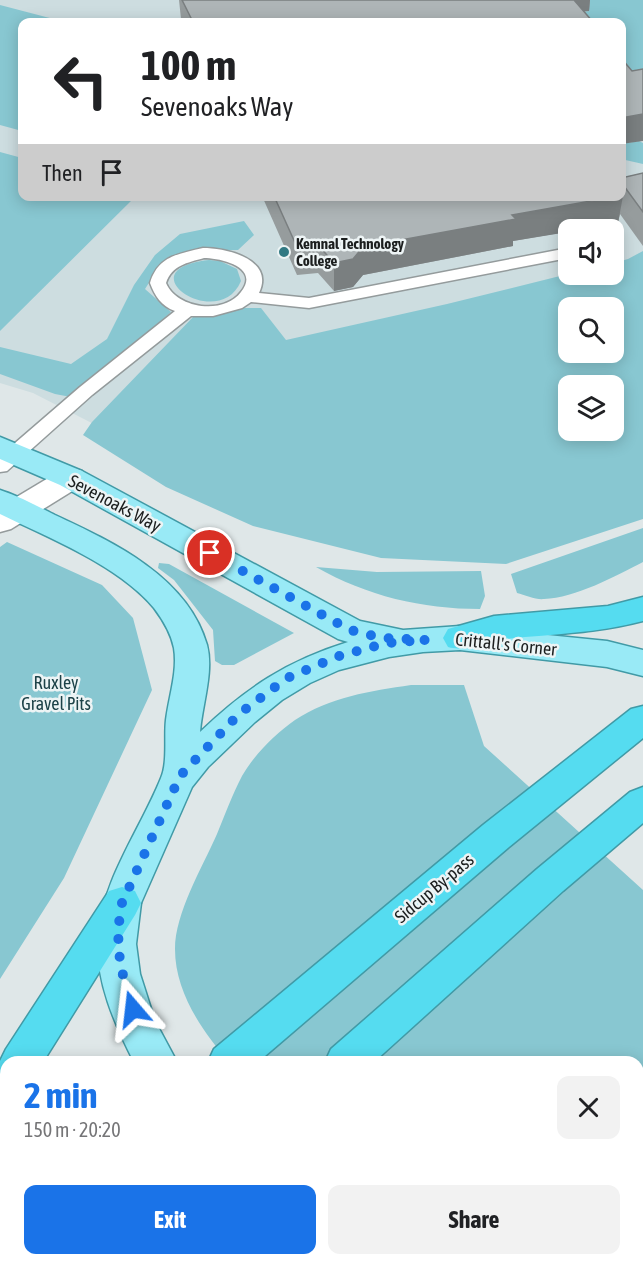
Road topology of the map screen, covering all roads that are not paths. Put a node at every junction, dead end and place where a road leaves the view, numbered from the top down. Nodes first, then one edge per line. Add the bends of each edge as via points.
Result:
1 (558, 255) edge
2 (247, 297) junction
3 (186, 310) junction
4 (5, 456) edge
5 (71, 478) junction
6 (6, 510) edge
7 (643, 609) edge
8 (460, 638) junction
9 (426, 640) junction
10 (643, 663) edge
11 (643, 719) edge
12 (180, 776) junction
13 (643, 802) edge
14 (122, 903) junction
15 (25, 1056) edge
16 (153, 1056) edge
17 (235, 1056) edge
18 (352, 1056) edge

1 - 2 lane via 309,303
2 - 3 lane via 214,311
2 - 3 lane via 255,279 245,263 219,254 187,256 163,269 157,288 172,305
3 - 4 lane
4 - 5 main road, Sevenoaks Way
5 - 6 street
5 - 9 main road, Sevenoaks Way via 350,630 382,638
6 - 12 main road via 126,567 178,612 186,627 192,662
7 - 8 highway via 608,618 494,628
8 - 9 main road, Crittall's Corner
8 - 10 main road, Crittall's Corner via 607,654
9 - 12 main road, Crittall's Corner via 357,650 287,678 239,714
11 - 17 highway, Sidcup By-pass via 496,836
12 - 14 main road, Crittall's Corner
13 - 18 highway
14 - 15 highway
14 - 16 main road, Crittall's Corner via 118,961 144,1044

